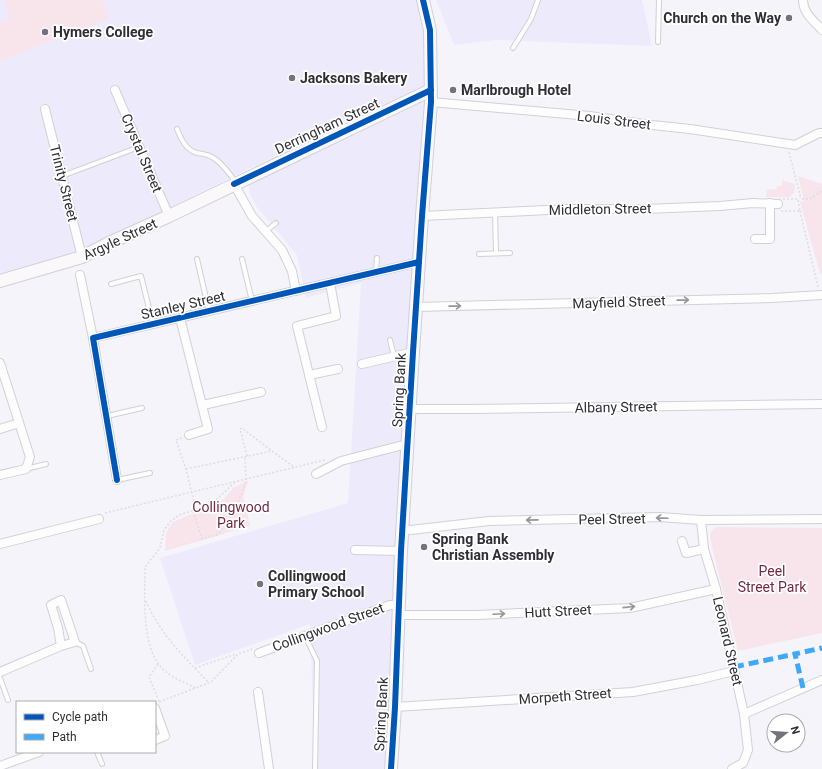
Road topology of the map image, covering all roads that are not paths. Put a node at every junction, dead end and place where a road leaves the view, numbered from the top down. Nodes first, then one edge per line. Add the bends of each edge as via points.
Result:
1 (423, 0) edge
2 (430, 0) edge
3 (538, 0) edge
4 (659, 0) edge
5 (803, 0) edge
6 (427, 13) junction
7 (822, 30) edge
8 (658, 42) dead end
9 (513, 48) dead end
10 (115, 90) dead end
11 (431, 96) junction
12 (45, 109) dead end
13 (176, 130) dead end
14 (822, 133) edge
15 (139, 147) junction
16 (62, 176) junction
17 (235, 183) junction
18 (495, 212) junction
19 (169, 216) junction
20 (422, 216) junction
21 (276, 223) dead end
22 (266, 231) junction
23 (755, 239) dead end
24 (496, 253) junction
25 (510, 253) dead end
26 (479, 254) dead end
27 (82, 257) junction
28 (377, 258) dead end
29 (197, 260) dead end
30 (242, 260) dead end
31 (419, 262) junction
32 (376, 272) junction
33 (80, 275) dead end
34 (0, 282) edge
35 (330, 283) junction
36 (111, 284) dead end
37 (296, 291) junction
38 (821, 295) edge
39 (252, 301) junction
40 (416, 306) junction
41 (209, 311) junction
42 (180, 318) junction
43 (153, 324) junction
44 (93, 338) junction
45 (390, 340) dead end
46 (413, 352) junction
47 (394, 356) junction
48 (0, 363) edge
49 (362, 364) dead end
50 (338, 369) dead end
51 (309, 375) junction
52 (261, 392) dead end
53 (822, 404) edge
54 (203, 406) junction
55 (142, 408) dead end
56 (410, 409) junction
57 (107, 416) junction
58 (19, 423) junction
59 (322, 427) dead end
60 (0, 429) edge
61 (189, 435) road end
62 (407, 444) junction
63 (46, 464) dead end
64 (26, 469) junction
65 (150, 473) dead end
66 (316, 474) dead end
67 (0, 475) edge
68 (117, 480) joint
69 (99, 519) road end
70 (822, 519) edge
71 (701, 520) junction
72 (402, 531) junction
73 (682, 541) dead end
74 (0, 544) edge
75 (704, 549) junction
76 (355, 550) dead end
77 (401, 551) junction
78 (716, 589) junction
79 (398, 610) junction
80 (305, 636) junction
81 (75, 642) junction
82 (61, 646) junction
83 (259, 653) road end
84 (91, 669) dead end
85 (734, 671) junction
86 (0, 672) edge
87 (0, 678) edge
88 (822, 680) edge
89 (258, 692) dead end
90 (8, 700) dead end
91 (156, 705) edge
92 (394, 707) junction
93 (744, 714) junction
94 (156, 740) edge
95 (36, 753) edge
96 (98, 753) edge
97 (102, 764) dead end
98 (0, 766) edge
99 (269, 769) edge
100 (315, 769) edge
101 (390, 769) edge
102 (732, 769) edge

1 - 6 street, Spring Bank
2 - 6 street, Spring Bank
3 - 9 lane via 532,19
4 - 8 lane
5 - 7 street via 805,12
6 - 11 street, Spring Bank via 430,30
10 - 15 street, Crystal Street
11 - 14 street, Louis Street via 690,129 792,145
11 - 17 street, Derringham Street
11 - 20 street, Spring Bank
12 - 16 street, Trinity Street
13 - 17 lane via 188,148 195,153 213,158 224,167
15 - 16 lane
15 - 19 street, Crystal Street
16 - 27 street, Trinity Street
17 - 19 street, Argyle Street
17 - 22 street via 252,216
18 - 20 street, Middleton Street
18 - 23 street, Middleton Street via 774,203 770,239
18 - 24 lane
19 - 27 street, Argyle Street
20 - 31 street, Spring Bank
21 - 22 lane
22 - 37 street via 282,250 292,271
24 - 25 lane
24 - 26 lane
27 - 34 street, Argyle Street
28 - 32 lane
29 - 41 lane
30 - 39 lane
31 - 32 street, Stanley Street
31 - 40 street, Spring Bank
32 - 35 street, Stanley Street
33 - 44 street
35 - 37 street, Stanley Street
35 - 51 street via 336,316 297,326
36 - 43 lane via 141,276
37 - 39 street, Stanley Street
40 -> 38 street, Mayfield Street
39 - 41 street, Stanley Street
40 - 46 street, Spring Bank
41 - 42 street, Stanley Street
42 - 43 street, Stanley Street
42 - 54 street
43 - 44 street, Stanley Street
44 - 57 street
45 - 47 lane
46 - 47 street
46 - 56 street, Spring Bank
47 - 49 street
48 - 58 street
50 - 51 street
51 - 59 street
52 - 54 street
53 - 56 street, Albany Street
54 - 61 street via 208,429
55 - 57 lane
56 - 62 street, Spring Bank
57 - 68 street
58 - 60 street
58 - 64 street via 30,457
62 - 66 street via 341,461
62 - 72 street, Spring Bank
63 - 64 lane
64 - 67 street
65 - 68 lane
69 - 74 street
70 - 71 street, Peel Street
71 -> 72 street, Peel Street via 660,517 489,521
71 - 75 street, Leonard Street
72 - 77 street, Spring Bank
73 - 75 street via 686,553
75 - 78 street, Leonard Street
76 - 77 street
77 - 79 street, Spring Bank
79 -> 78 street, Hutt Street via 460,615 630,608
78 - 85 street, Leonard Street
79 - 80 street, Collingwood Street via 390,605
79 - 92 street, Spring Bank
80 - 83 street, Collingwood Street
80 - 100 lane via 317,661
81 - 82 street
81 - 82 street via 61,600 51,605
81 - 84 lane via 83,646
82 - 86 street
85 - 92 street, Morpeth Street via 633,692
85 - 93 street, Leonard Street
87 - 90 lane
88 - 93 street
89 - 99 street
91 - 94 street via 165,736
92 - 101 street, Spring Bank
93 - 102 street, Leonard Street via 748,750 743,763
95 - 98 street
96 - 97 lane

